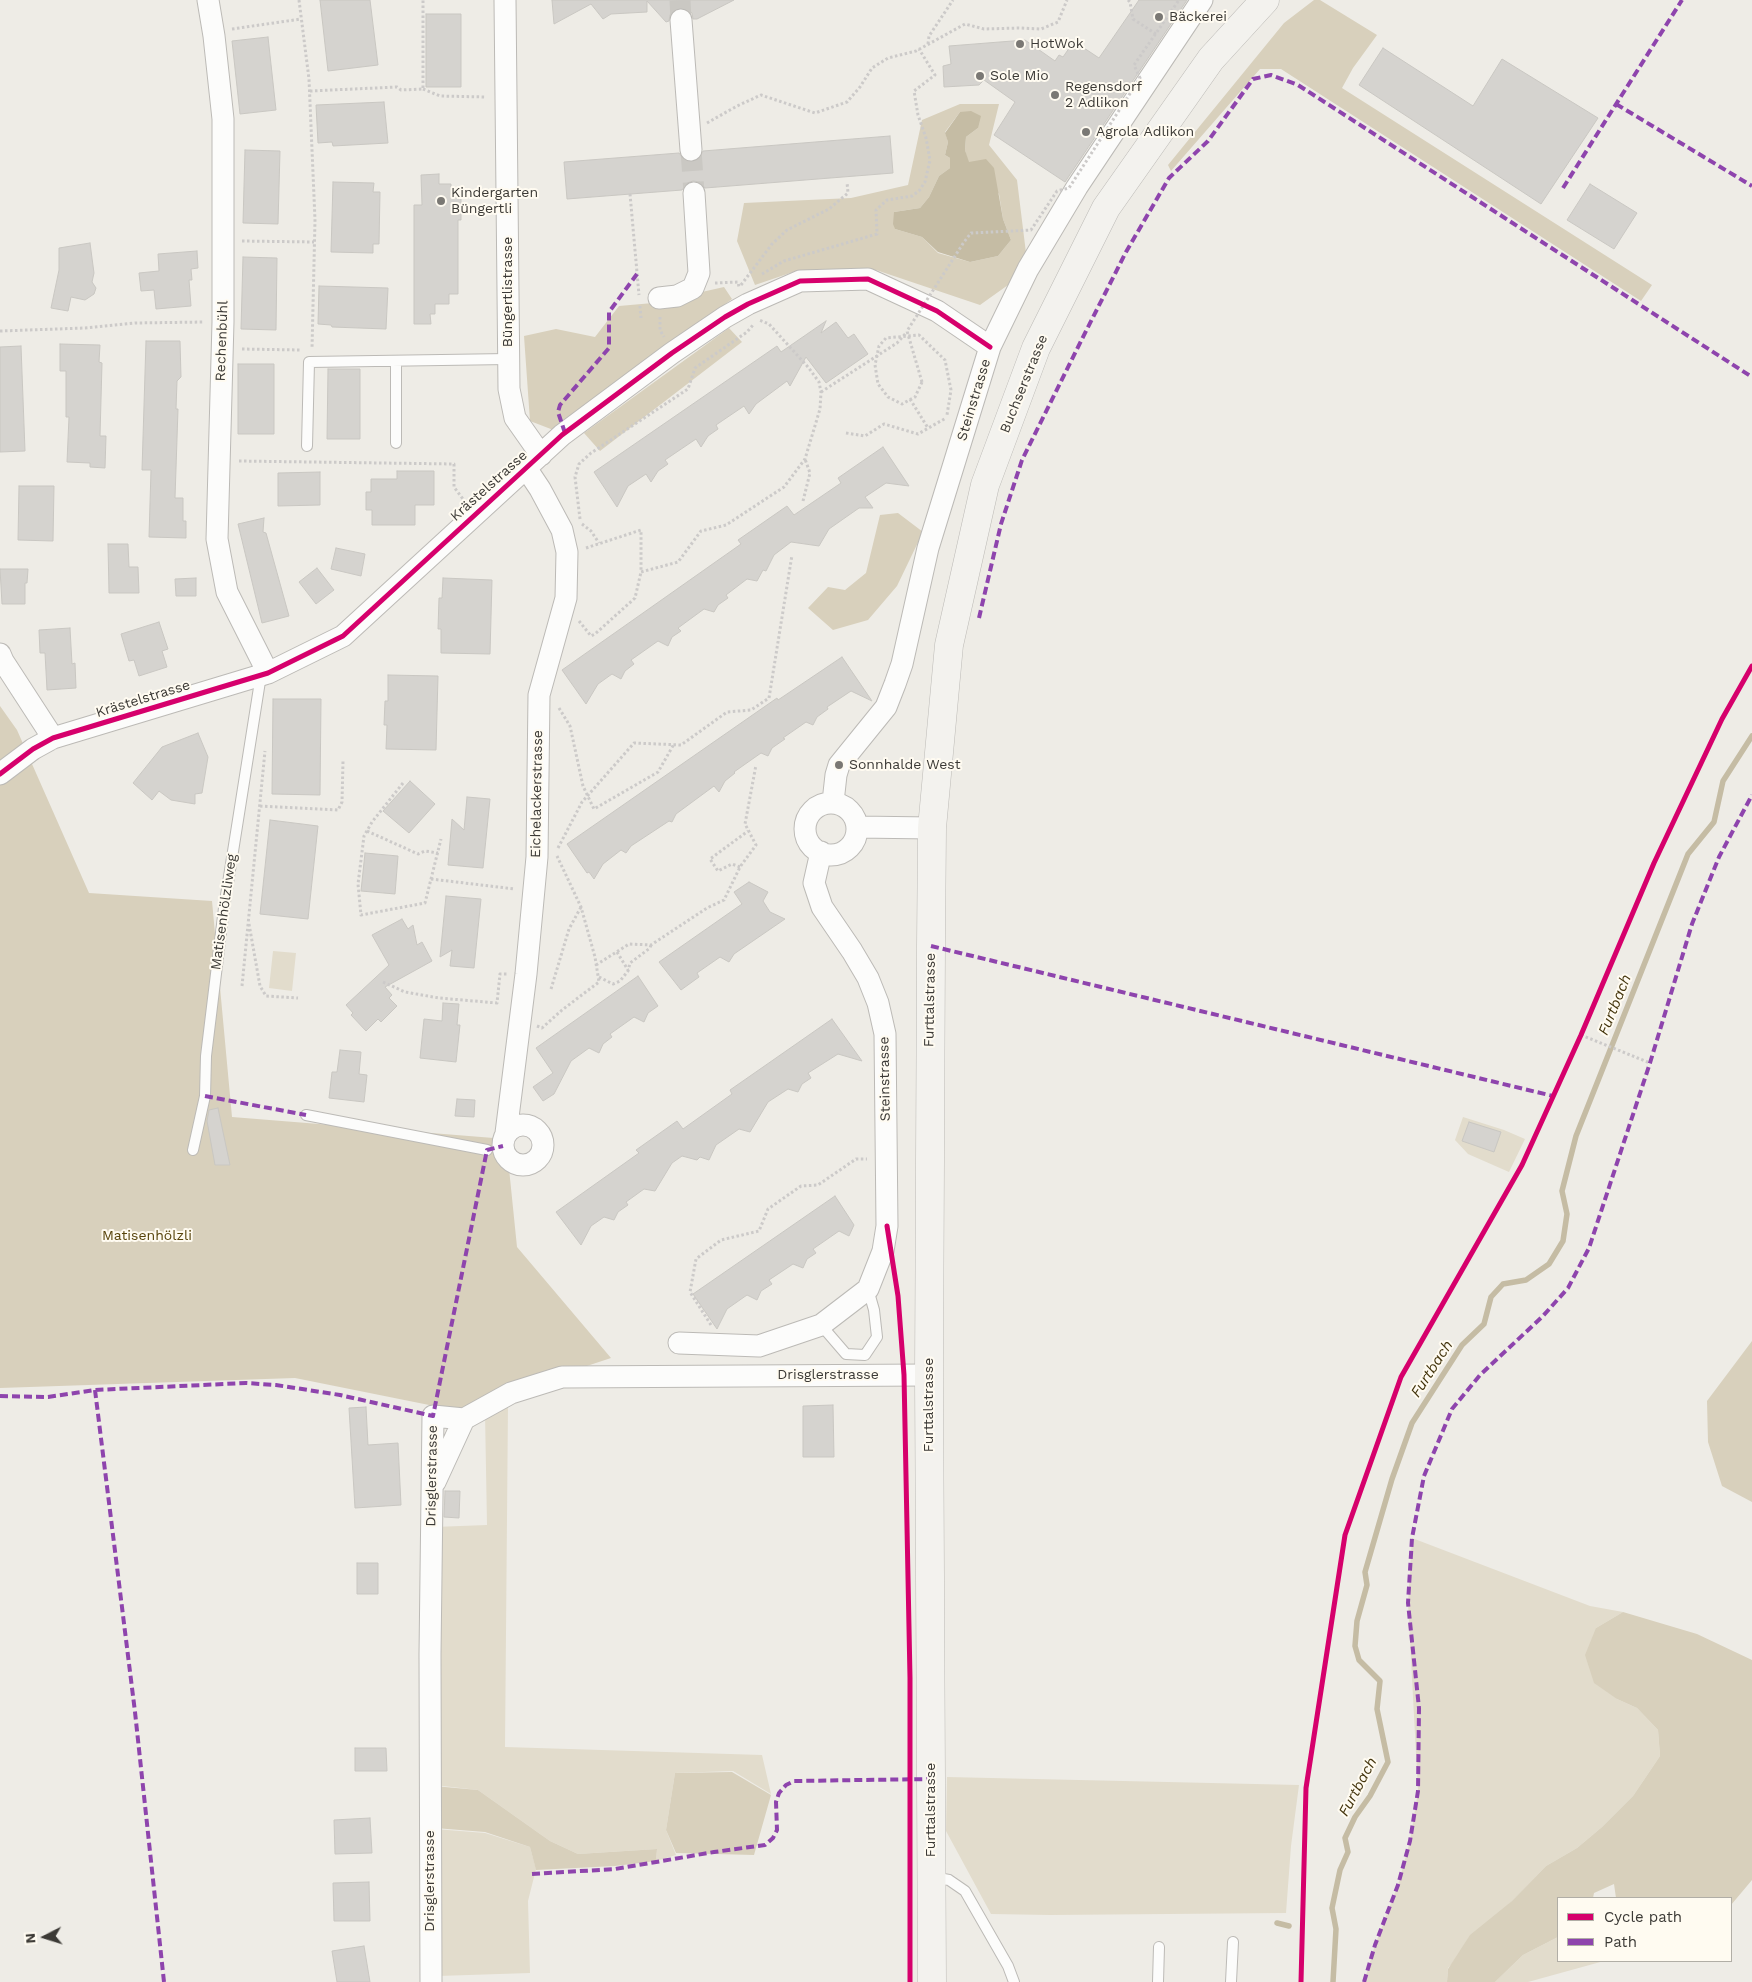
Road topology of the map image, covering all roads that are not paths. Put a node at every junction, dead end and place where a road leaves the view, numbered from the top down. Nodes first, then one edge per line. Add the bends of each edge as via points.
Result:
1 (208, 0) edge
2 (505, 0) edge
3 (1202, 0) edge
4 (1265, 0) edge
5 (681, 20) tunnel mouth
6 (691, 150) tunnel mouth
7 (694, 194) tunnel mouth
8 (659, 298) road end
9 (990, 347) junction
10 (396, 360) junction
11 (508, 360) junction
12 (396, 443) dead end
13 (307, 446) dead end
14 (533, 462) junction
15 (0, 654) edge
16 (265, 674) junction
17 (53, 738) junction
18 (0, 774) edge
19 (833, 802) junction
20 (858, 827) junction
21 (932, 828) junction
22 (821, 852) junction
23 (306, 1115) dead end
24 (506, 1133) dead end
25 (193, 1150) dead end
26 (487, 1150) dead end
27 (868, 1289) junction
28 (821, 1325) junction
29 (679, 1344) dead end
30 (929, 1375) junction
31 (464, 1418) junction
32 (431, 1489) junction
33 (932, 1877) junction
34 (1232, 1942) dead end
35 (1159, 1947) dead end
36 (431, 1982) edge
37 (932, 1982) edge
38 (1014, 1982) edge
39 (1158, 1982) edge
40 (1232, 1982) edge

1 - 16 street, Rechenbühl via 223,119 223,322 217,539 227,592
2 - 11 street, Büngertlistrasse
3 - 9 street, Steinstrasse via 1077,187 1028,269
4 - 21 main road, Buchserstrasse via 1212,59 1106,208 1036,348 985,485 949,645
5 - 6 street
7 - 8 street via 699,273 693,288 677,296
9 - 14 street, Krästelstrasse via 937,311 868,279 800,281 725,317 562,435
9 - 19 street, Steinstrasse via 928,548 902,664 886,707 839,764
10 - 11 lane
10 - 12 lane
10 - 13 lane via 309,362
11 - 14 street, Büngertlistrasse via 508,389 515,418
14 - 16 street, Krästelstrasse via 343,636
14 - 24 street, Eichelackerstrasse via 540,489 574,551 564,610 539,695 536,857 526,974
15 - 17 street
16 - 17 street, Krästelstrasse
16 - 25 lane, Matisenhölzliweg via 224,908 206,1056 205,1096
17 - 18 street, Krästelstrasse
19 - 20 street via 850,810
19 - 22 street via 816,807 806,823 808,840
20 - 21 street
20 - 22 street via 853,843 843,852 828,855
21 - 30 main road, Furttalstrasse
22 - 27 street, Steinstrasse via 814,883 822,908 868,978 885,1034 887,1226 883,1251
23 - 26 lane
27 - 28 street
27 - 28 lane via 877,1338 865,1355 846,1354
28 - 29 street via 759,1346
30 - 31 street, Drisglerstrasse via 562,1377 511,1393
30 - 33 main road, Furttalstrasse
31 - 32 street
31 - 32 street, Drisglerstrasse via 433,1416
32 - 36 street, Drisglerstrasse
33 - 37 main road, Furttalstrasse
33 - 38 lane via 949,1880 965,1890
34 - 40 lane
35 - 39 lane

